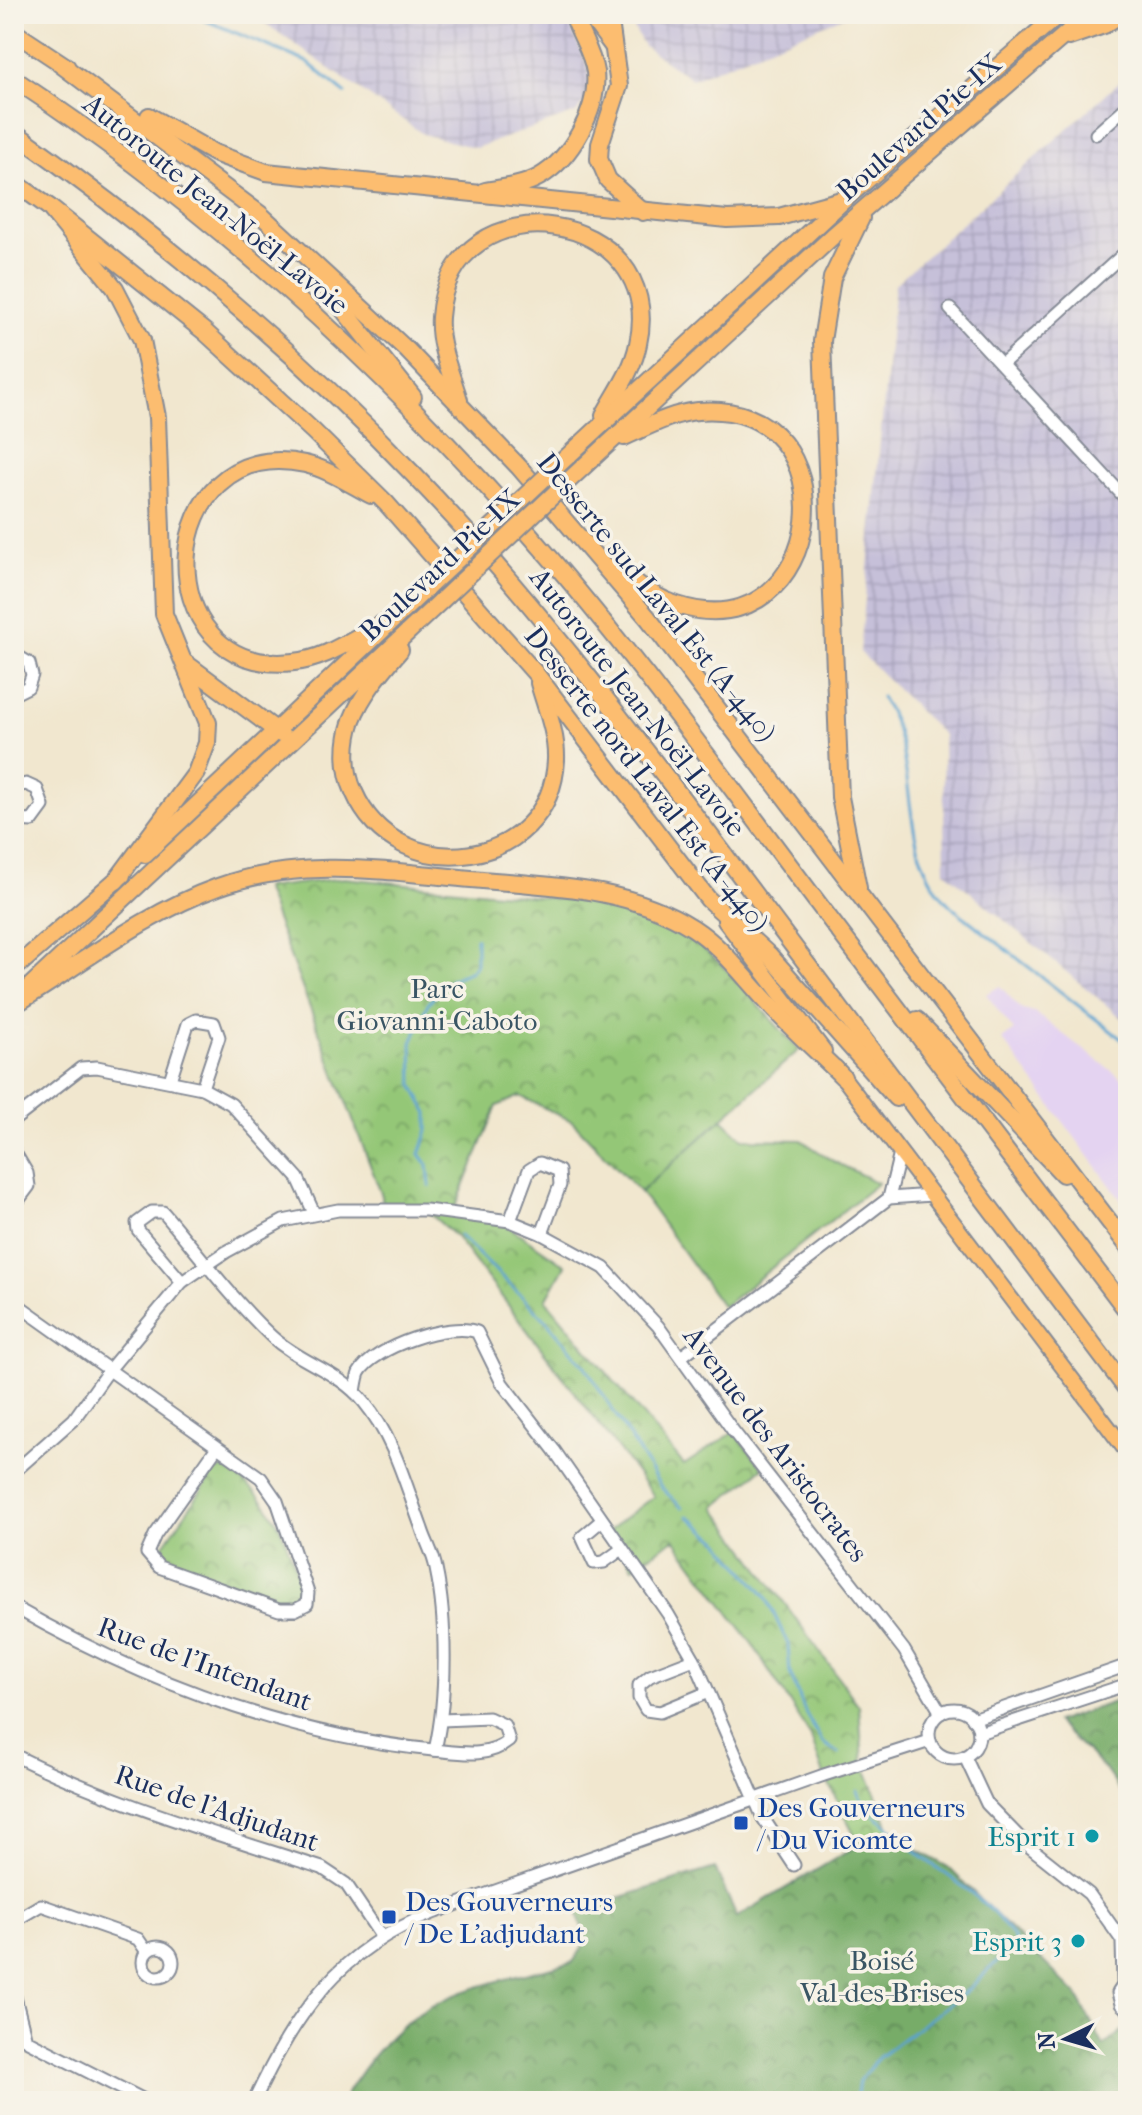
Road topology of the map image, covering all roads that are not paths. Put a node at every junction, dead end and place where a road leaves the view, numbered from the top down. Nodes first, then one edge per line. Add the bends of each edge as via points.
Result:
1 (573, 14) edge
2 (589, 14) edge
3 (609, 14) edge
4 (1047, 14) edge
5 (1059, 14) edge
6 (1089, 14) edge
7 (1121, 14) edge
8 (14, 32) edge
9 (1060, 39) junction
10 (1026, 43) junction
11 (612, 45) junction
12 (59, 63) junction
13 (14, 79) edge
14 (1128, 110) edge
15 (14, 132) edge
16 (1096, 134) dead end
17 (14, 182) edge
18 (469, 195) junction
19 (845, 199) junction
20 (49, 207) junction
21 (865, 210) junction
22 (643, 212) junction
23 (289, 241) junction
24 (1128, 250) edge
25 (950, 309) dead end
26 (1002, 364) junction
27 (460, 405) junction
28 (599, 427) junction
29 (611, 443) junction
30 (460, 458) junction
31 (1128, 501) edge
32 (386, 503) junction
33 (597, 555) junction
34 (438, 604) junction
35 (396, 618) junction
36 (14, 654) edge
37 (183, 661) junction
38 (536, 674) junction
39 (15, 696) edge
40 (275, 729) junction
41 (291, 742) junction
42 (14, 787) edge
43 (14, 820) edge
44 (116, 881) junction
45 (858, 890) junction
46 (708, 899) junction
47 (866, 967) junction
48 (14, 969) edge
49 (14, 1004) edge
50 (843, 1077) junction
51 (170, 1080) junction
52 (202, 1088) junction
53 (14, 1120) edge
54 (14, 1151) edge
55 (900, 1153) junction
56 (961, 1171) junction
57 (932, 1195) junction
58 (889, 1198) junction
59 (14, 1206) edge
60 (314, 1213) junction
61 (510, 1221) junction
62 (1109, 1221) junction
63 (542, 1234) junction
64 (1128, 1246) edge
65 (207, 1264) junction
66 (182, 1282) junction
67 (14, 1302) edge
68 (1128, 1312) edge
69 (681, 1357) junction
70 (109, 1370) junction
71 (1128, 1391) edge
72 (355, 1392) junction
73 (217, 1447) junction
74 (1128, 1453) edge
75 (15, 1471) edge
76 (601, 1521) junction
77 (622, 1549) junction
78 (14, 1607) edge
79 (694, 1659) junction
80 (1128, 1665) edge
81 (1128, 1684) edge
82 (706, 1693) junction
83 (941, 1713) junction
84 (973, 1719) junction
85 (442, 1720) junction
86 (979, 1733) junction
87 (930, 1741) junction
88 (435, 1750) junction
89 (14, 1755) edge
90 (965, 1757) junction
91 (755, 1800) junction
92 (794, 1865) dead end
93 (14, 1921) edge
94 (381, 1936) junction
95 (1125, 1946) edge
96 (147, 1952) dead end
97 (1126, 1980) edge
98 (14, 1993) edge
99 (1128, 2010) edge
100 (146, 2101) edge
101 (254, 2101) edge

1 - 18 highway via 595,74 594,99 581,127 558,161 539,177
2 - 11 highway
3 - 11 highway
4 - 10 highway
5 - 10 highway, Boulevard Pie-IX
6 - 9 highway, Boulevard Pie-IX
7 - 9 highway
8 - 12 highway
9 - 21 highway, Boulevard Pie-IX
10 - 19 highway, Boulevard Pie-IX
11 - 22 highway via 618,91 599,159 608,180
12 - 18 highway via 239,164 309,178
12 - 23 highway, Desserte sud Laval Est (A-440) via 228,188
13 - 30 highway, Autoroute Jean-Noël-Lavoie via 130,161 250,258 351,348
14 - 16 street
15 - 56 highway, Autoroute Jean-Noël-Lavoie via 149,233 252,320 439,501 593,682
17 - 20 highway
18 - 22 highway
19 - 22 highway via 758,219
19 - 28 highway, Boulevard Pie-IX
20 - 32 highway, Desserte nord Laval Est (A-440) via 205,332
20 - 37 highway via 115,288 146,353 157,417 162,599 168,630
21 - 29 highway, Boulevard Pie-IX
21 - 45 highway via 832,278 822,341 840,797
23 - 27 highway, Desserte sud Laval Est (A-440)
23 - 30 highway
24 - 26 street
25 - 26 street
26 - 31 street
27 - 28 highway via 440,328 452,275 467,254 496,234 526,225 559,225 591,237 611,253 638,302 636,353
27 - 33 highway, Desserte sud Laval Est (A-440)
28 - 35 highway, Boulevard Pie-IX, bridge
29 - 33 highway via 691,411 721,411 748,419 771,433 794,460 805,490 807,521 799,553 784,577 755,599 722,610 672,604
29 - 34 highway, Boulevard Pie-IX, bridge
30 - 47 highway, Autoroute Jean-Noël-Lavoie via 614,636
32 - 35 highway via 303,464 272,462 241,471 215,490 196,514 186,541 185,576 196,610 212,633 260,661 319,657
32 - 38 highway, Desserte nord Laval Est (A-440)
33 - 45 highway, Desserte sud Laval Est (A-440)
34 - 38 highway via 367,692 347,739 355,795 372,823 394,842 427,854 469,856 503,844 534,817 550,788 556,754
34 - 41 highway, Boulevard Pie-IX
35 - 40 highway, Boulevard Pie-IX
36 - 39 street via 29,663 32,675 28,687
37 - 40 highway
37 - 44 highway via 208,723 204,757
38 - 46 highway, Desserte nord Laval Est (A-440)
40 - 41 highway
40 - 44 highway, Boulevard Pie-IX
41 - 49 highway, Boulevard Pie-IX
42 - 43 street via 26,784 37,789 43,806 32,821
44 - 48 highway, Boulevard Pie-IX
45 - 62 highway, Desserte sud Laval Est (A-440)
46 - 50 main road, Desserte nord Laval Est (A-440)
46 - 56 highway via 770,956
47 - 62 highway
47 - 68 highway, Autoroute Jean-Noël-Lavoie
49 - 50 highway via 141,925 216,888 285,871 378,871 589,891 656,909 719,948
50 - 55 main road, Desserte nord Laval Est (A-440)
51 - 52 street
51 - 52 street via 188,1024 214,1023 219,1037
51 - 53 street via 81,1068
52 - 60 street via 231,1104 298,1178
54 - 59 street via 29,1186
55 - 57 main road, Desserte nord Laval Est (A-440)
55 - 58 street
56 - 71 highway, Autoroute Jean-Noël-Lavoie
57 - 58 street
57 - 74 main road, Desserte nord Laval Est (A-440)
58 - 69 street
60 - 61 street, Avenue des Aristocrates via 426,1210
60 - 65 street, Avenue des Aristocrates via 283,1221
61 - 63 street, Avenue des Aristocrates
61 - 63 street via 529,1170 540,1163 553,1167 559,1171 560,1185
62 - 64 highway, Desserte sud Laval Est (A-440)
63 - 69 street, Avenue des Aristocrates via 604,1268
65 - 66 street, Avenue des Aristocrates
65 - 66 street via 163,1212 152,1212 137,1223 138,1230
65 - 72 street via 271,1336
66 - 70 street, Avenue des Aristocrates
67 - 70 street
69 - 83 street, Avenue des Aristocrates via 904,1650
70 - 73 street
70 - 75 street, Avenue des Aristocrates via 74,1419
72 - 76 street via 360,1372 385,1350 444,1331 477,1332 502,1383
72 - 85 street via 400,1466 436,1567
73 - 73 street via 261,1478 277,1501 308,1593 307,1604 279,1610 159,1567 147,1553
76 - 77 street
76 - 77 street via 582,1537 594,1563
77 - 79 street
78 - 88 street, Rue de l'Intendant via 79,1644 250,1712 373,1744
79 - 82 street
79 - 82 street via 650,1676 639,1685 639,1698 646,1710 660,1712
80 - 84 street
81 - 86 street
82 - 91 street
83 - 84 street via 959,1710
83 - 87 street via 930,1727
84 - 86 street
85 - 88 street
85 - 88 street, Rue de l'Intendant via 489,1718 504,1725 509,1741 483,1752
86 - 90 street
87 - 90 street via 944,1757
87 - 91 street
89 - 94 street, Rue de l'Adjudant via 138,1808 322,1868 346,1884
90 - 95 street via 987,1804 1026,1844 1089,1894
91 - 92 street
91 - 94 street
93 - 96 street via 41,1905 138,1939
94 - 101 street via 303,2011
95 - 97 street
97 - 99 street via 1119,1999
98 - 100 street via 26,2040

